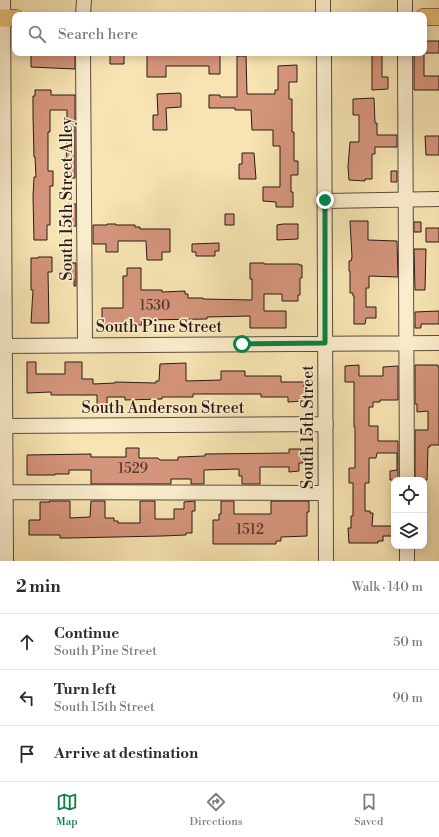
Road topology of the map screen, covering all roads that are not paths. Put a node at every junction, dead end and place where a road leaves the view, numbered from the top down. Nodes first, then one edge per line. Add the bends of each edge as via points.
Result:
1 (3, 0) edge
2 (84, 0) edge
3 (323, 0) edge
4 (404, 0) edge
5 (83, 12) edge
6 (324, 12) edge
7 (405, 12) edge
8 (427, 17) edge
9 (6, 18) edge
10 (439, 18) edge
11 (83, 56) edge
12 (324, 56) edge
13 (405, 56) edge
14 (439, 199) edge
15 (325, 200) junction
16 (405, 200) junction
17 (325, 343) junction
18 (407, 343) junction
19 (439, 343) edge
20 (85, 344) junction
21 (2, 346) edge
22 (326, 424) junction
23 (2, 426) edge
24 (407, 477) edge
25 (3, 492) edge
26 (326, 493) junction
27 (407, 549) edge
28 (6, 561) edge
29 (326, 561) edge
30 (407, 561) edge

1 - 9 street
2 - 5 street
3 - 6 street
4 - 7 street
8 - 10 main road
9 - 21 street
11 - 20 street, South 15th Street Alley
12 - 15 street, South 15th Street
13 - 16 street
14 - 16 street
15 - 16 street
15 - 17 street, South 15th Street
16 - 18 street
17 - 18 street, South Pine Street
17 - 20 street, South Pine Street
17 - 22 street, South 15th Street
18 - 19 street, South Pine Street
18 - 24 street
20 - 21 street, South Pine Street
21 - 23 street
22 - 23 street, South Anderson Street
22 - 26 street, South 15th Street
23 - 25 street
25 - 26 street
25 - 28 street
26 - 29 street, South 15th Street
27 - 30 street

